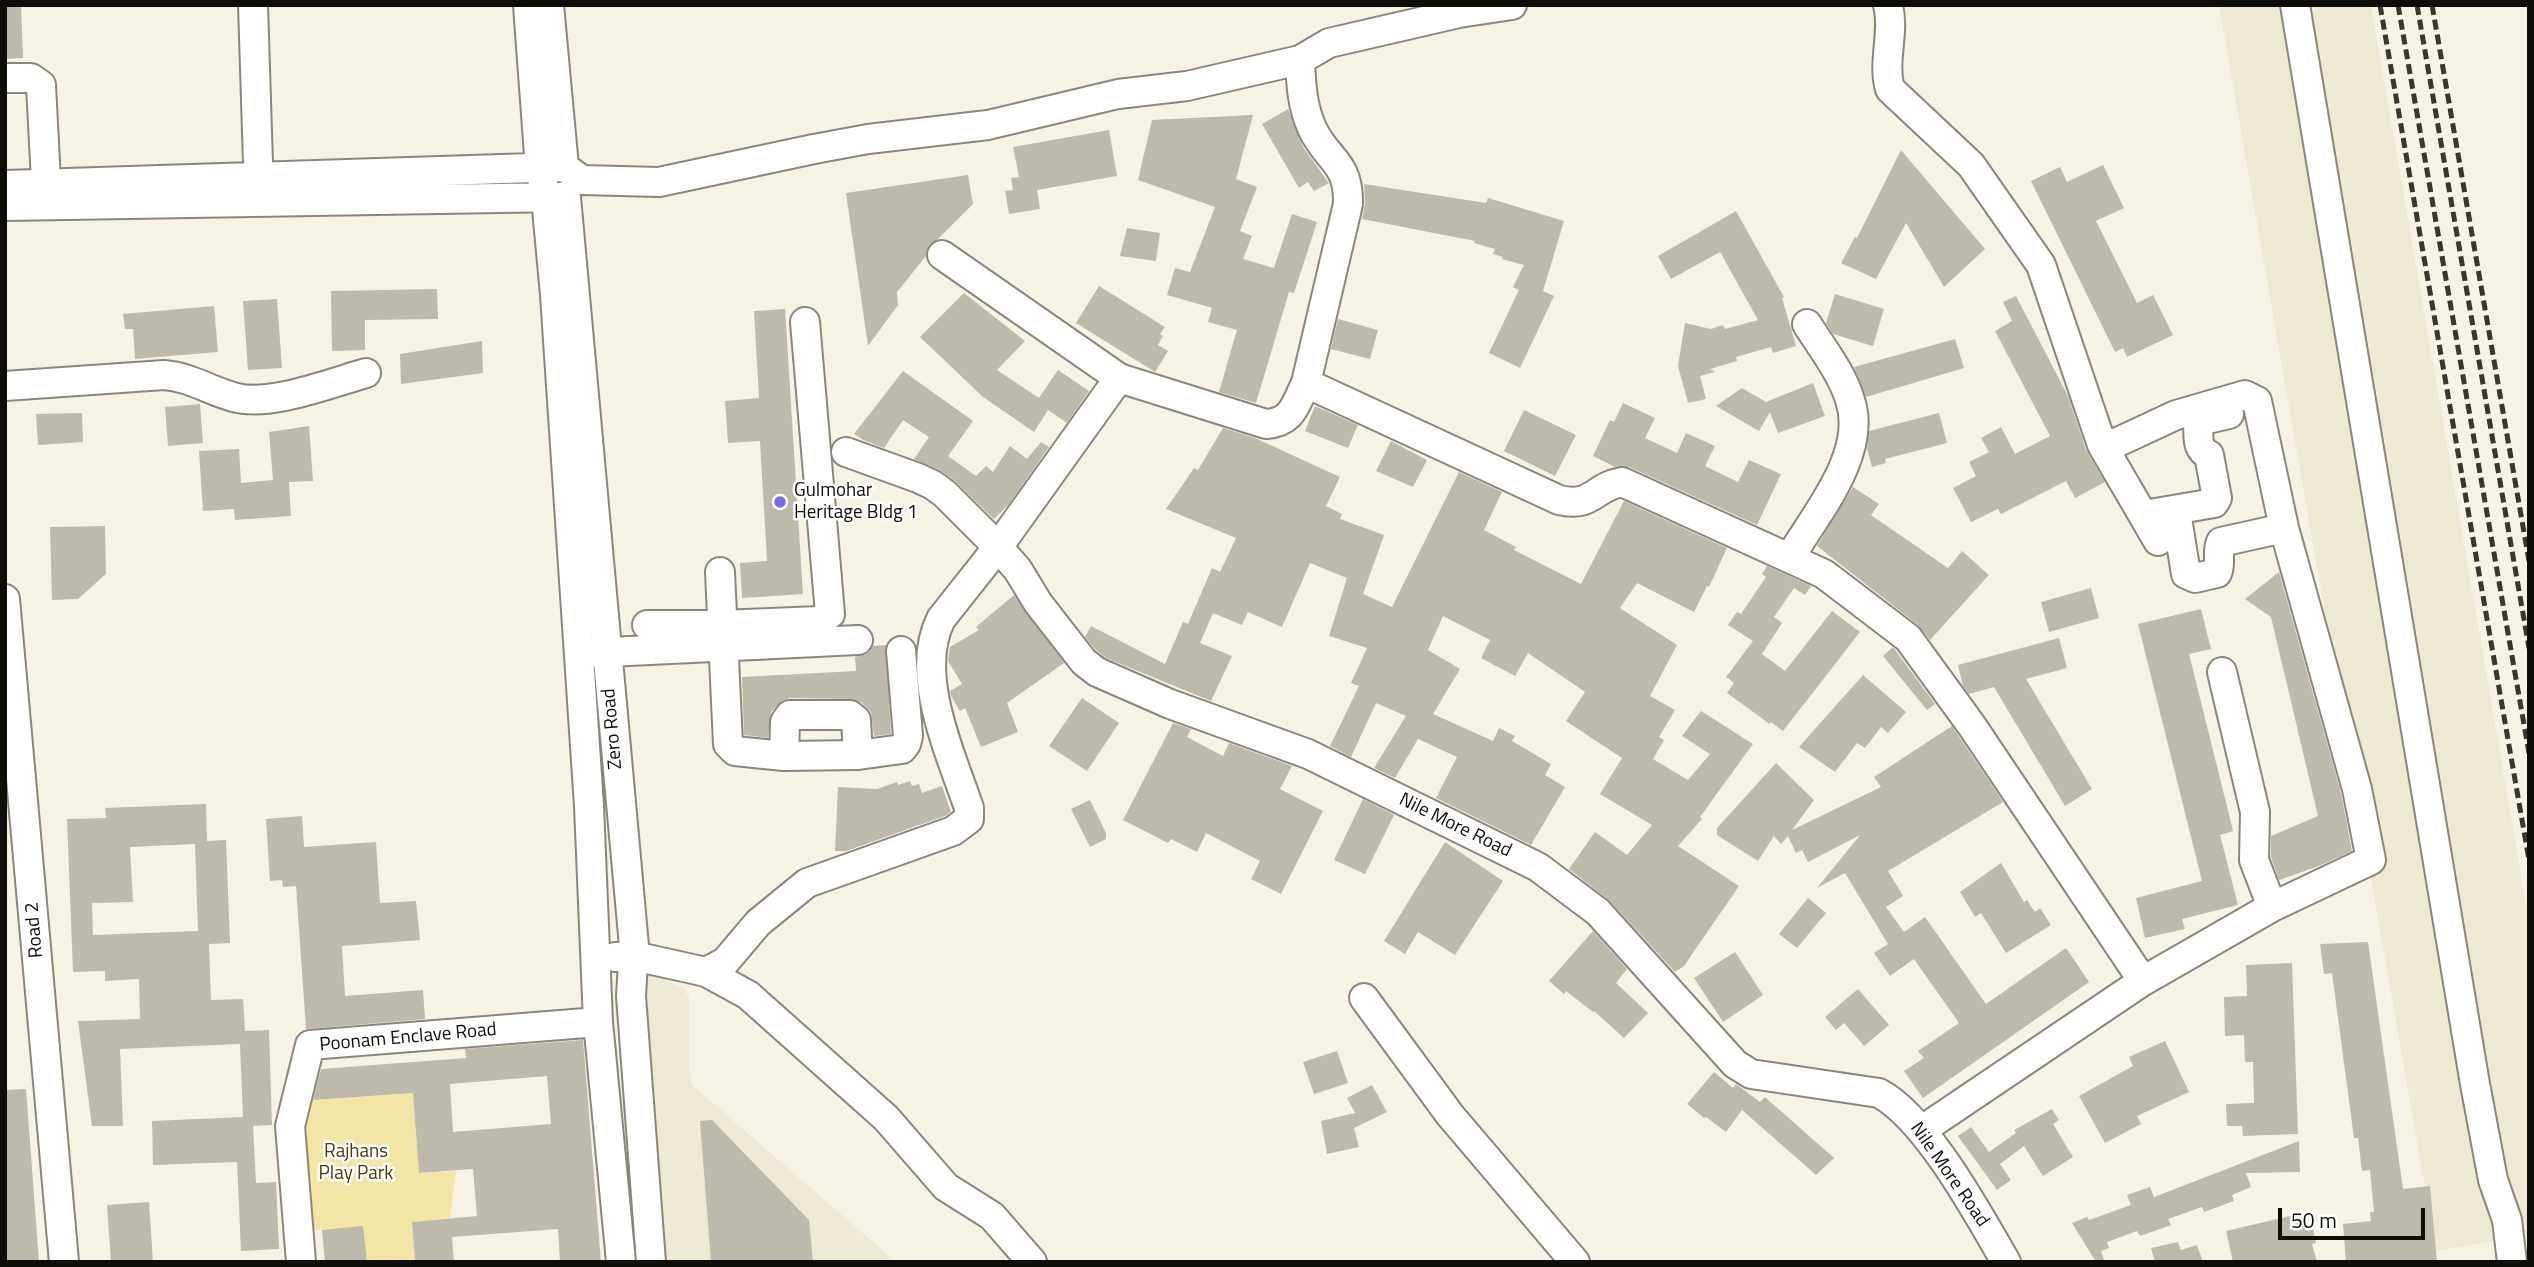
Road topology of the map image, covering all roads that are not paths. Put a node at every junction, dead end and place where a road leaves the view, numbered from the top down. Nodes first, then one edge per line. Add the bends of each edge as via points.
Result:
1 (253, 5) edge
2 (528, 5) edge
3 (548, 5) edge
4 (1512, 5) edge
5 (1888, 5) edge
6 (2295, 5) edge
7 (1300, 60) junction
8 (5, 78) edge
9 (560, 182) junction
10 (5, 185) edge
11 (258, 190) junction
12 (47, 195) junction
13 (5, 206) edge
14 (942, 255) dead end
15 (805, 323) dead end
16 (1807, 324) dead end
17 (366, 373) dead end
18 (1119, 378) junction
19 (1306, 383) junction
20 (5, 386) edge
21 (2241, 411) dead end
22 (2102, 445) junction
23 (846, 452) dead end
24 (2144, 515) junction
25 (2177, 518) dead end
26 (2284, 528) junction
27 (2158, 541) dead end
28 (998, 547) junction
29 (1790, 558) junction
30 (720, 572) dead end
31 (6, 608) edge
32 (646, 625) dead end
33 (722, 636) junction
34 (858, 640) dead end
35 (901, 651) dead end
36 (593, 652) junction
37 (2222, 672) dead end
38 (858, 755) junction
39 (784, 756) junction
40 (2272, 907) junction
41 (634, 956) junction
42 (597, 957) junction
43 (706, 972) junction
44 (2143, 981) junction
45 (1363, 998) dead end
46 (598, 1022) junction
47 (1922, 1130) junction
48 (646, 1198) junction
49 (614, 1200) junction
50 (64, 1262) edge
51 (301, 1262) edge
52 (621, 1262) edge
53 (651, 1262) edge
54 (1032, 1262) edge
55 (1575, 1262) edge
56 (2007, 1262) edge
57 (2512, 1262) edge

1 - 11 street
2 - 9 street
3 - 9 street
4 - 7 street via 1329,43
5 - 22 street via 1892,21 1886,75 1890,89 1971,164 2031,248 2041,265
6 - 57 street via 2493,1180 2507,1220
7 - 9 street via 1187,86 1118,94 988,125 868,139 659,182
7 - 19 street via 1303,106 1314,132 1344,172 1348,189
8 - 12 street via 31,78 41,85
9 - 11 street
9 - 36 street, Zero Road
10 - 12 street
11 - 12 street
12 - 13 street
14 - 18 street
15 - 33 street via 830,614 819,621
16 - 29 street via 1847,391 1853,438 1846,464
17 - 20 street via 253,400 164,375
18 - 19 street via 1266,424 1289,417
18 - 28 street
19 - 29 street via 1559,500 1587,500 1622,482
21 - 24 street via 2198,425 2199,447 2209,455 2217,498 2214,503
22 - 24 street
22 - 26 street via 2176,415 2245,395 2257,401
23 - 28 street, Nile More Road via 933,485
24 - 27 street
25 - 26 street via 2186,574 2195,578 2217,573 2221,542
26 - 40 street via 2357,789 2371,860
28 - 43 street via 941,619 930,652 937,718 970,808 969,819 953,831 807,883 758,923 725,962
28 - 47 street, Nile More Road via 1084,662 1097,672 1308,754 1526,860 1598,912 1735,1064 1769,1078 1879,1093
29 - 44 street via 1824,574 1908,638
30 - 33 street
31 - 50 street, Road 2
32 - 33 street
33 - 34 street
33 - 36 street
33 - 39 street via 728,744 735,751
35 - 38 street via 906,744 902,749
36 - 41 street, Zero Road
36 - 42 street, Zero Road
37 - 40 street via 2256,812 2254,860
38 - 39 street
38 - 39 street via 856,720 850,715 790,715 785,722
40 - 44 street
41 - 42 street
41 - 43 street
41 - 48 street, Zero Road via 631,996
42 - 46 street, Zero Road
43 - 54 street via 765,1008 886,1118 946,1187 992,1216
44 - 47 street
45 - 55 street via 1450,1115
46 - 49 street, Zero Road
46 - 51 street, Poonam Enclave Road via 310,1045 290,1126
47 - 56 street, Nile More Road
48 - 49 street
48 - 53 street, Zero Road
49 - 52 street, Zero Road

